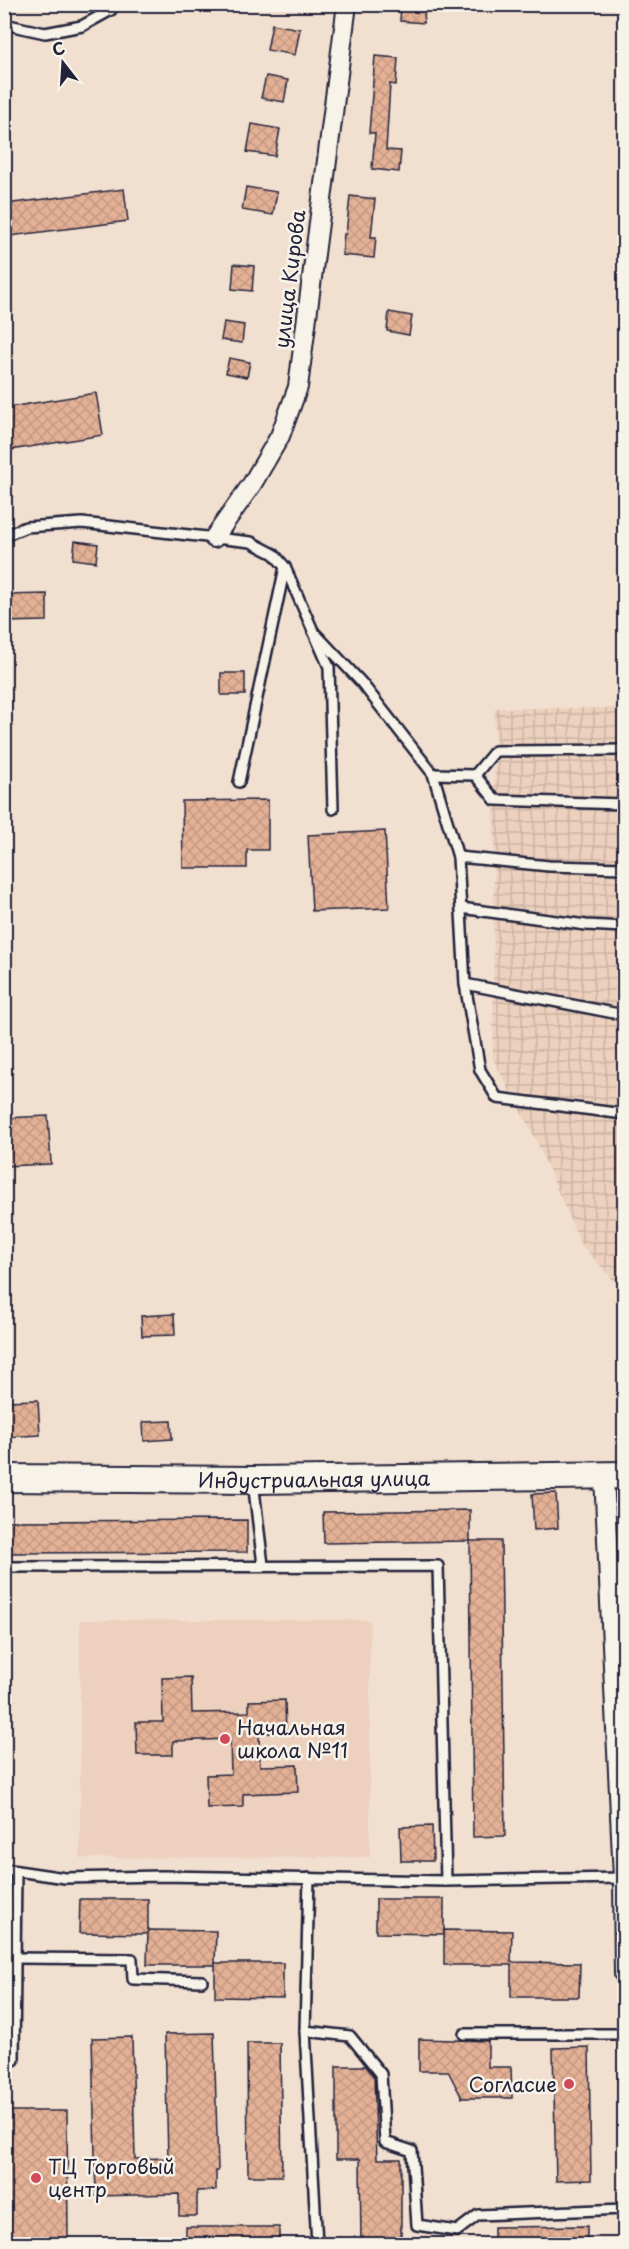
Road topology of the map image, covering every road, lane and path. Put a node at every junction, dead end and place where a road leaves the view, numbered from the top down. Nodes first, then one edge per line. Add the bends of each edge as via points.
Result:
1 (112, 4) edge
2 (347, 4) edge
3 (4, 24) edge
4 (4, 536) edge
5 (214, 538) junction
6 (285, 567) junction
7 (313, 631) junction
8 (624, 750) edge
9 (433, 774) junction
10 (475, 775) junction
11 (239, 782) dead end
12 (624, 804) edge
13 (333, 809) dead end
14 (458, 857) junction
15 (624, 868) edge
16 (461, 908) junction
17 (624, 927) edge
18 (465, 984) junction
19 (624, 1015) edge
20 (624, 1114) edge
21 (614, 1475) edge
22 (4, 1478) edge
23 (253, 1480) junction
24 (263, 1565) junction
25 (4, 1567) edge
26 (4, 1869) edge
27 (16, 1871) junction
28 (309, 1878) junction
29 (623, 1878) edge
30 (446, 1881) junction
31 (15, 1958) junction
32 (624, 1974) edge
33 (202, 1981) dead end
34 (305, 2031) junction
35 (464, 2034) dead end
36 (624, 2034) edge
37 (14, 2060) dead end
38 (624, 2209) edge
39 (317, 2244) edge

1 - 3 lane via 111,10 82,26 45,33
2 - 5 street, улица Кирова via 298,387 280,436
4 - 5 lane via 26,527 82,523
5 - 6 lane via 251,542 274,554
6 - 7 lane
6 - 11 lane
7 - 9 lane via 361,682
7 - 13 lane via 329,667
8 - 10 lane via 495,751
9 - 10 lane
9 - 14 lane
10 - 12 lane via 495,800
14 - 15 lane
14 - 16 lane
16 - 17 lane
16 - 18 lane
18 - 19 lane
18 - 20 lane via 480,1070 497,1098
21 - 23 street, Индустриальная улица
21 - 29 street
22 - 23 street, Индустриальная улица
23 - 24 lane
24 - 25 lane
24 - 30 lane via 438,1566
26 - 27 lane
27 - 28 lane via 65,1878
27 - 31 lane
28 - 30 lane
28 - 34 lane
29 - 30 lane
29 - 32 street
31 - 33 lane via 132,1959 133,1979
31 - 37 lane
34 - 38 lane via 350,2036 381,2074 385,2142 412,2151 417,2225 457,2231 478,2215
34 - 39 lane
35 - 36 lane

